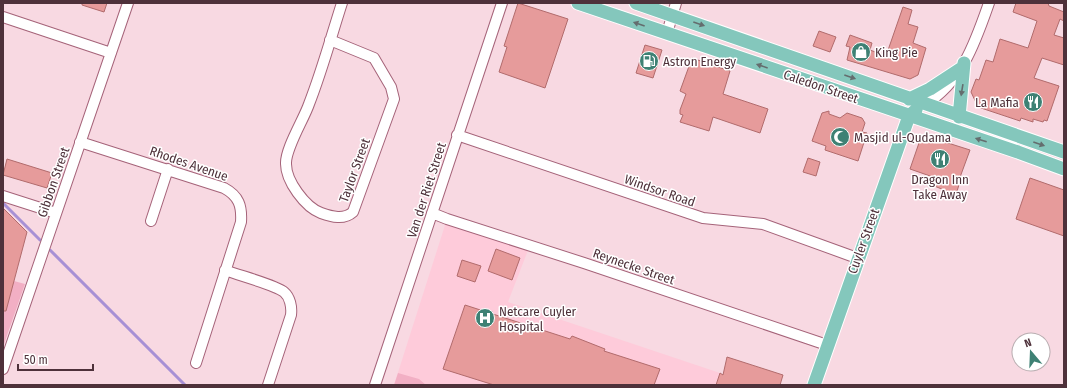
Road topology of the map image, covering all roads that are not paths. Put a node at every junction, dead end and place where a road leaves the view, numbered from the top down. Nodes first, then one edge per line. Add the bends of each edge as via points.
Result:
1 (128, 3) edge
2 (342, 3) edge
3 (502, 3) edge
4 (636, 3) edge
5 (989, 3) edge
6 (586, 4) edge
7 (674, 9) edge
8 (3, 17) edge
9 (667, 33) junction
10 (330, 40) junction
11 (111, 53) junction
12 (963, 66) junction
13 (909, 98) junction
14 (924, 105) junction
15 (909, 116) junction
16 (959, 116) junction
17 (457, 135) junction
18 (80, 142) junction
19 (1064, 152) edge
20 (1064, 169) edge
21 (168, 170) junction
22 (3, 196) edge
23 (432, 212) junction
24 (56, 213) junction
25 (151, 221) dead end
26 (857, 258) junction
27 (225, 270) junction
28 (828, 345) junction
29 (196, 363) dead end
30 (3, 369) edge
31 (268, 385) edge
32 (375, 385) edge
33 (814, 385) edge

1 - 11 street, Gibbon Street
2 - 10 street, Taylor Street
3 - 17 street, Van der Riet Street
4 - 7 main road, Caledon Street
5 - 12 street via 974,46
9 -> 6 main road, Caledon Street
7 - 9 street
7 -> 13 main road, Caledon Street
8 - 11 street
15 -> 9 main road, Caledon Street
10 - 10 street, Taylor Street via 309,105 286,162 290,178 308,206 316,212 338,218 353,212 394,99 391,87 374,58
11 - 18 street, Gibbon Street
12 - 13 main road via 930,89
12 - 14 street via 942,92
12 -> 16 main road
13 - 14 main road, Caledon Street
14 - 15 main road
14 - 16 main road, Caledon Street
20 -> 15 main road, Caledon Street
15 - 26 main road, Cuyler Street
16 -> 19 main road, Caledon Street
17 - 23 street, Van der Riet Street
17 - 26 street, Windsor Road via 704,218 763,224
18 - 21 street, Rhodes Avenue
18 - 24 street, Gibbon Street
21 - 25 street
21 - 27 street, Rhodes Avenue via 224,188 233,193 240,202 241,222
22 - 24 street
23 - 28 street, Reynecke Street
23 - 32 street, Van der Riet Street
24 - 30 street, Gibbon Street
26 - 28 main road, Cuyler Street
27 - 29 street, Rhodes Avenue
27 - 31 street via 281,290 288,297 292,307 292,315
28 - 33 main road, Cuyler Street

